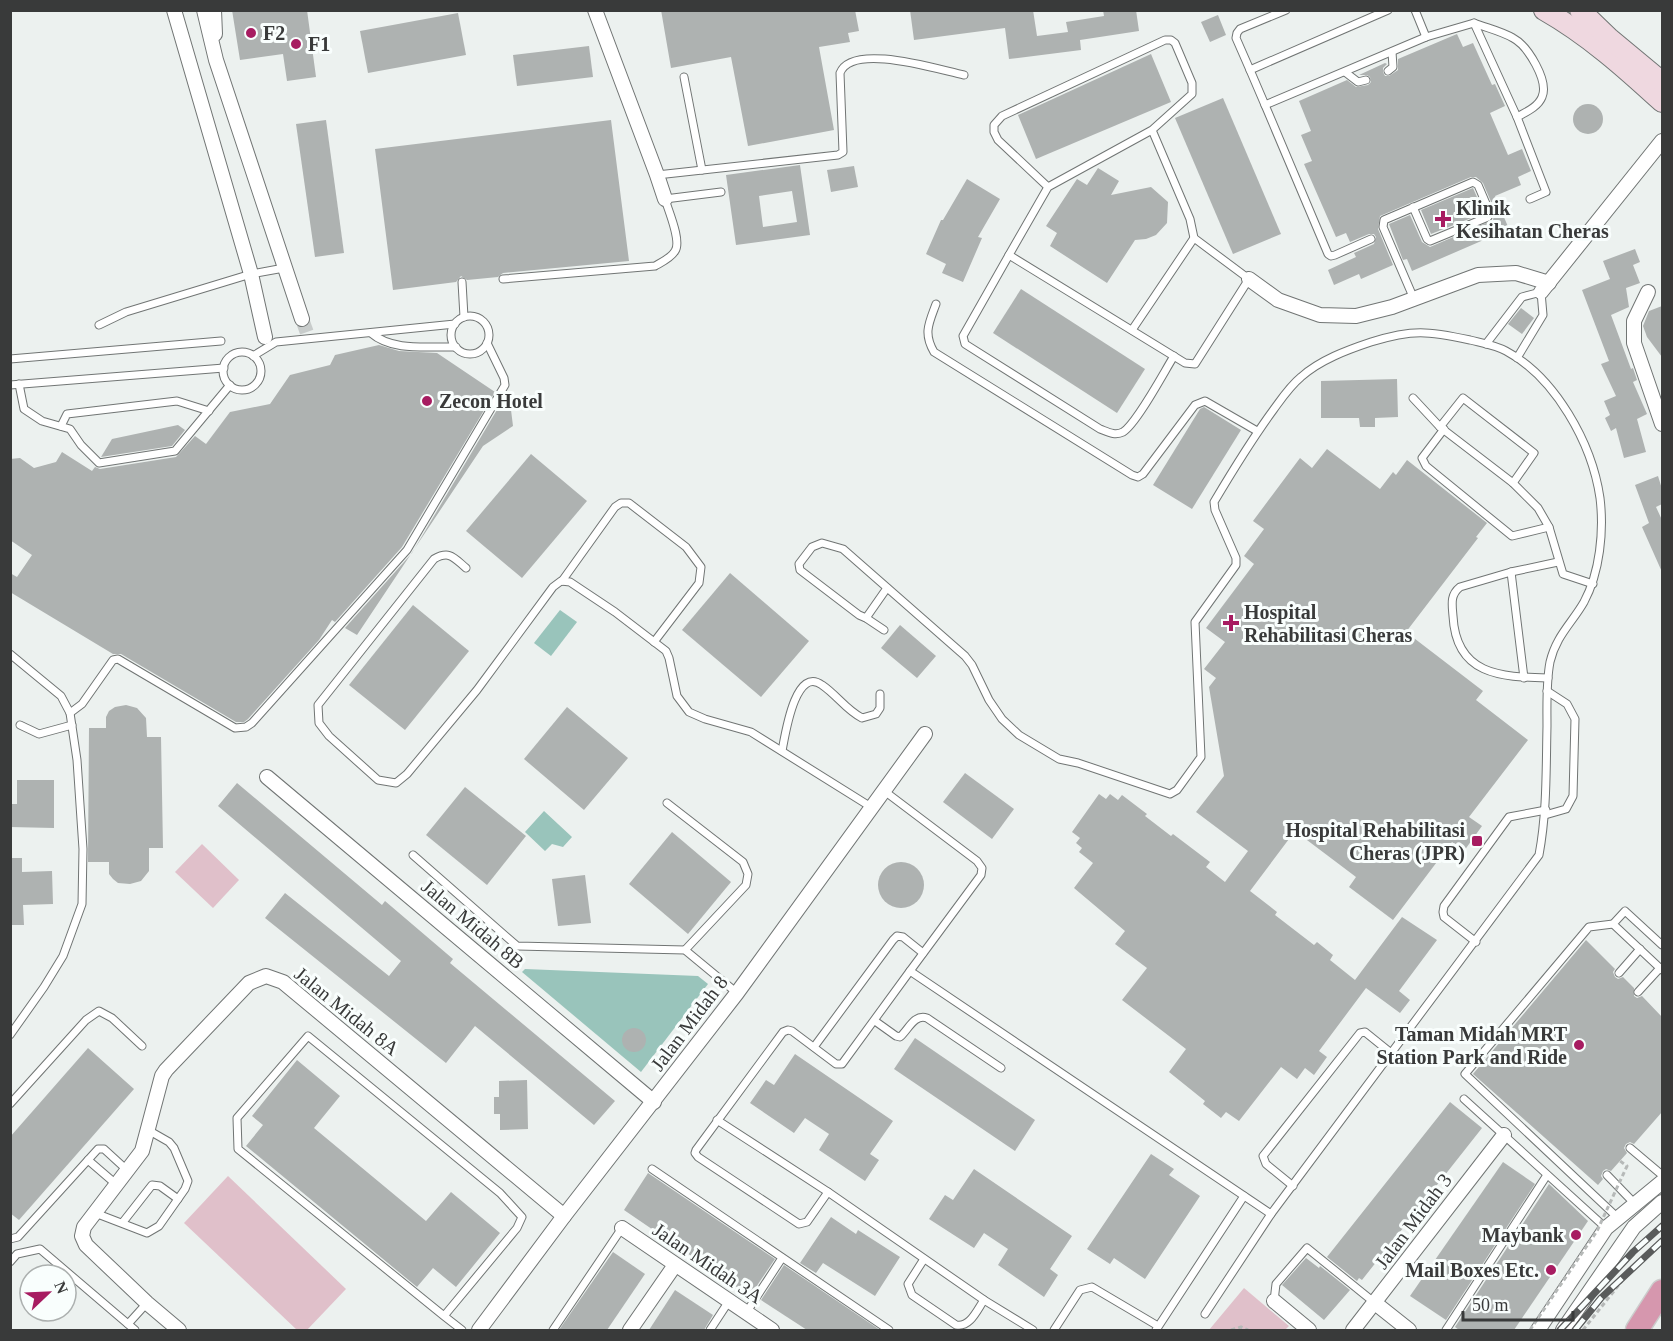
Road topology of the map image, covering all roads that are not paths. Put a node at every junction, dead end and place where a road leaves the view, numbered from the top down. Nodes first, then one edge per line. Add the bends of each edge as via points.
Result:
1 (174, 10) edge
2 (204, 10) edge
3 (214, 10) edge
4 (595, 10) edge
5 (1286, 10) edge
6 (1388, 10) edge
7 (1415, 10) edge
8 (1544, 10) edge
9 (1582, 10) edge
10 (1377, 13) edge
11 (1474, 23) junction
12 (1426, 37) junction
13 (1392, 52) junction
14 (216, 60) junction
15 (1250, 70) junction
16 (1662, 70) edge
17 (1388, 71) dead end
18 (1345, 72) junction
19 (964, 75) dead end
20 (684, 77) dead end
21 (1366, 80) dead end
22 (1662, 82) edge
23 (1662, 102) edge
24 (1265, 105) junction
25 (1517, 117) junction
26 (1152, 130) junction
27 (1662, 141) edge
28 (702, 170) junction
29 (657, 175) junction
30 (1048, 187) junction
31 (721, 192) dead end
32 (664, 199) junction
33 (1530, 199) dead end
34 (1413, 207) junction
35 (1194, 238) junction
36 (1371, 239) dead end
37 (1009, 255) junction
38 (284, 268) junction
39 (251, 274) junction
40 (503, 279) dead end
41 (1249, 279) junction
42 (462, 282) dead end
43 (1545, 287) junction
44 (1648, 292) dead end
45 (1414, 299) junction
46 (936, 304) dead end
47 (464, 317) junction
48 (302, 319) tunnel mouth
49 (455, 324) junction
50 (99, 325) dead end
51 (1132, 330) junction
52 (371, 333) junction
53 (265, 337) dead end
54 (220, 341) dead end
55 (487, 343) junction
56 (1485, 344) junction
57 (456, 347) junction
58 (253, 356) junction
59 (1174, 356) junction
60 (1517, 358) junction
61 (10, 359) edge
62 (224, 368) junction
63 (15, 385) edge
64 (230, 385) junction
65 (1413, 398) dead end
66 (209, 411) junction
67 (1662, 424) edge
68 (61, 426) junction
69 (1442, 428) junction
70 (1257, 431) junction
71 (1513, 483) junction
72 (1549, 527) junction
73 (1558, 562) junction
74 (466, 568) dead end
75 (1511, 572) junction
76 (562, 581) junction
77 (1593, 584) junction
78 (887, 588) junction
79 (866, 618) junction
80 (884, 630) dead end
81 (654, 642) junction
82 (10, 654) edge
83 (1524, 678) junction
84 (1548, 678) junction
85 (1547, 691) junction
86 (879, 694) dead end
87 (70, 713) junction
88 (72, 725) junction
89 (20, 726) dead end
90 (925, 734) dead end
91 (782, 751) junction
92 (267, 777) dead end
93 (883, 790) junction
94 (668, 803) dead end
95 (871, 807) junction
96 (1546, 813) junction
97 (413, 855) dead end
98 (1613, 924) junction
99 (1476, 942) junction
100 (1662, 945) edge
101 (1640, 949) junction
102 (685, 950) junction
103 (923, 953) junction
104 (1661, 969) edge
105 (910, 971) junction
106 (1619, 973) dead end
107 (1638, 992) dead end
108 (737, 993) junction
109 (875, 1021) junction
110 (10, 1035) edge
111 (142, 1046) dead end
112 (814, 1047) junction
113 (1391, 1053) junction
114 (1001, 1068) dead end
115 (1464, 1098) dead end
116 (654, 1102) junction
117 (10, 1104) edge
118 (717, 1120) junction
119 (148, 1130) junction
120 (1504, 1135) junction
121 (1630, 1148) dead end
122 (88, 1160) junction
123 (652, 1170) dead end
124 (128, 1171) junction
125 (1547, 1175) junction
126 (1607, 1175) dead end
127 (1662, 1175) edge
128 (1662, 1182) edge
129 (117, 1185) junction
130 (1293, 1186) junction
131 (828, 1192) junction
132 (1244, 1196) junction
133 (178, 1199) junction
134 (1662, 1202) edge
135 (1635, 1204) junction
136 (96, 1213) junction
137 (1271, 1215) junction
138 (564, 1216) junction
139 (1618, 1219) junction
140 (123, 1222) junction
141 (622, 1228) joint
142 (1606, 1228) junction
143 (10, 1239) edge
144 (782, 1258) junction
145 (924, 1259) junction
146 (10, 1262) edge
147 (675, 1265) junction
148 (1662, 1291) edge
149 (984, 1300) junction
150 (729, 1301) junction
151 (1274, 1301) joint
152 (147, 1303) junction
153 (1375, 1303) junction
154 (746, 1313) junction
155 (1205, 1314) dead end
156 (444, 1316) junction
157 (128, 1324) junction
158 (1157, 1328) edge
159 (135, 1330) edge
160 (179, 1330) edge
161 (462, 1330) edge
162 (479, 1330) edge
163 (553, 1330) edge
164 (630, 1330) edge
165 (710, 1330) edge
166 (772, 1330) edge
167 (889, 1330) edge
168 (1033, 1330) edge
169 (1054, 1330) edge
170 (1309, 1330) edge
171 (1353, 1330) edge
172 (1409, 1330) edge
173 (1446, 1330) edge
174 (1538, 1330) edge
175 (1563, 1330) edge
176 (1637, 1330) edge

1 - 39 street
2 - 14 street
3 - 14 street
4 - 29 street
5 - 15 lane via 1237,33
6 - 10 lane
7 - 12 lane
8 - 23 main road via 1610,55
9 - 16 main road
9 - 22 main road
10 - 15 lane
11 - 12 lane
11 - 25 lane
11 - 25 lane via 1515,39 1533,59 1544,92 1534,107
12 - 13 lane
13 - 17 lane via 1393,66
13 - 18 lane
14 - 38 street
15 - 24 lane
18 - 21 lane via 1358,82
18 - 24 lane
19 - 28 lane via 877,57 849,62 840,73 843,152
20 - 28 lane
24 - 36 lane via 1328,254 1335,255
25 - 33 lane via 1546,192
26 - 30 lane
26 - 30 lane via 1192,94 1171,40 1002,116 994,125 998,140
26 - 35 lane via 1190,219
27 - 43 street
28 - 29 lane
29 - 32 street
30 - 37 lane
31 - 32 lane
32 - 40 lane via 678,241 677,250 655,266
34 - 34 lane via 1473,182 1490,213 1430,241
34 - 45 lane via 1383,222
35 - 41 lane
35 - 51 lane
37 - 51 lane
37 - 59 lane via 963,336 965,344 1100,429 1122,433
38 - 39 lane
38 - 48 street
39 - 50 lane via 126,312
39 - 53 street
41 - 45 street via 1278,300 1320,315 1356,316
41 - 59 lane via 1195,363 1185,363
42 - 47 lane
43 - 45 street via 1516,273 1478,275
43 - 56 lane via 1521,297
43 - 60 lane via 1543,315
44 - 67 street via 1634,321 1634,344
46 - 70 lane via 926,332 934,352 1132,475 1143,474 1200,402 1205,401
47 - 49 lane
47 - 55 lane via 476,317 486,325
49 - 52 lane
49 - 57 lane via 452,336
51 - 59 lane
52 - 57 lane via 394,345
52 - 58 lane via 276,342
54 - 61 lane
55 - 57 lane via 472,353
55 - 87 lane via 505,385 407,550 252,723 235,728 118,659 113,660 82,704
56 - 60 lane
56 - 70 lane via 1435,332 1416,332 1358,346 1301,377
58 - 62 lane via 236,353
58 - 64 lane via 260,366 257,383 241,390
60 - 77 lane via 1543,379 1575,423 1593,468 1602,529
62 - 63 lane
62 - 64 lane
63 - 68 lane via 24,409 42,421
64 - 66 lane
65 - 69 lane
66 - 68 lane via 177,401 67,414
66 - 68 lane via 175,451 99,463 70,429
69 - 71 lane
69 - 71 lane via 1463,398 1534,453
69 - 72 lane via 1422,458 1426,466 1512,536
70 - 78 lane via 1214,502 1236,565 1196,622 1201,757 1170,794 1059,759 1019,735 989,700 965,656
71 - 72 lane via 1539,508
72 - 73 lane
73 - 75 lane
73 - 77 lane via 1563,574
74 - 76 lane via 451,555 443,554 434,560 318,705 319,723 329,736 378,780 396,783 407,774 477,690 553,587
75 - 83 lane
75 - 83 lane via 1455,591 1454,628 1462,651 1481,668 1497,675
76 - 81 lane via 570,582
76 - 81 lane via 615,507 628,503 686,546 701,567 699,583
77 - 84 lane via 1563,629
78 - 79 lane
78 - 79 lane via 836,546 817,544 800,564 801,570
79 - 80 lane
81 - 91 lane via 666,651 677,696 689,712 751,732
82 - 87 lane via 61,696
83 - 84 lane
84 - 85 lane
85 - 96 lane
85 - 96 lane via 1567,704 1575,719 1573,796 1566,809
86 - 91 lane via 880,708 876,714 862,718 823,686 809,682 792,706
87 - 88 lane
88 - 89 lane via 39,734
88 - 110 lane via 83,849 82,904 63,956
90 - 93 street, Jalan Midah 8
91 - 95 lane
92 - 116 street, Jalan Midah 8B
93 - 95 street, Jalan Midah 8
93 - 103 lane via 982,868
94 - 102 lane via 743,862 748,874 746,885
95 - 108 street, Jalan Midah 8
96 - 99 lane via 1539,855
96 - 99 lane via 1509,817 1444,906 1444,917
97 - 102 lane via 517,946
98 - 100 lane via 1624,911
98 - 101 lane
98 - 139 lane via 1589,927 1465,1074
99 - 113 lane
101 - 104 lane
101 - 106 lane
102 - 108 lane
103 - 105 lane
103 - 112 lane via 897,936
104 - 107 lane
105 - 109 lane
105 - 132 lane
108 - 116 street, Jalan Midah 8
109 - 112 lane via 842,1064 836,1064
109 - 114 lane via 900,1037 916,1018 927,1018
111 - 117 lane via 99,1011 86,1020
112 - 118 lane via 792,1031 783,1032
113 - 130 lane
113 - 130 lane via 1365,1032 1360,1033 1263,1156 1266,1164
115 - 120 lane
116 - 138 street, Jalan Midah 8
118 - 131 lane
118 - 131 lane via 696,1150 698,1157 799,1224 807,1222
119 - 124 street, Jalan Midah 8A via 142,1151
119 - 133 lane via 169,1142 187,1175 185,1189
119 - 138 street, Jalan Midah 8A via 166,1070 249,984 266,976 283,982
120 - 125 lane
120 - 153 street, Jalan Midah 3
121 - 127 lane
122 - 124 lane via 98,1149 104,1149
122 - 129 lane
122 - 143 lane via 18,1237
123 - 144 lane
124 - 129 street, Jalan Midah 8A
125 - 142 lane
125 - 173 lane
126 - 135 lane
128 - 135 street
129 - 136 street, Jalan Midah 8A
130 - 137 lane
131 - 145 lane
132 - 137 lane
132 - 158 lane
133 - 140 lane via 153,1231 147,1233
133 - 140 lane via 152,1185
134 - 175 street via 1634,1227
135 - 139 street
136 - 140 lane
136 - 152 street, Jalan Midah 8A via 84,1227 86,1245
137 - 155 lane
138 - 162 street, Jalan Midah 8
139 - 142 street
141 - 147 street, Jalan Midah 3A
141 - 163 lane
142 - 174 street
144 - 154 lane
144 - 167 lane
145 - 149 lane
145 - 149 lane via 908,1284 912,1295 962,1326
146 - 157 lane via 17,1254 40,1249
147 - 150 street, Jalan Midah 3A
147 - 164 street
148 - 176 highway
149 - 168 lane
150 - 154 street, Jalan Midah 3A
150 - 165 lane
151 - 153 lane via 1276,1284 1307,1248
151 - 170 street
152 - 157 lane
152 - 160 street, Jalan Midah 8A
153 - 171 street, Jalan Midah 3
153 - 172 street
154 - 166 street, Jalan Midah 3A
156 - 156 lane via 238,1149 237,1118 308,1036 500,1193 522,1216 517,1228
156 - 161 lane
157 - 159 lane
158 - 169 lane via 1092,1287 1080,1290

